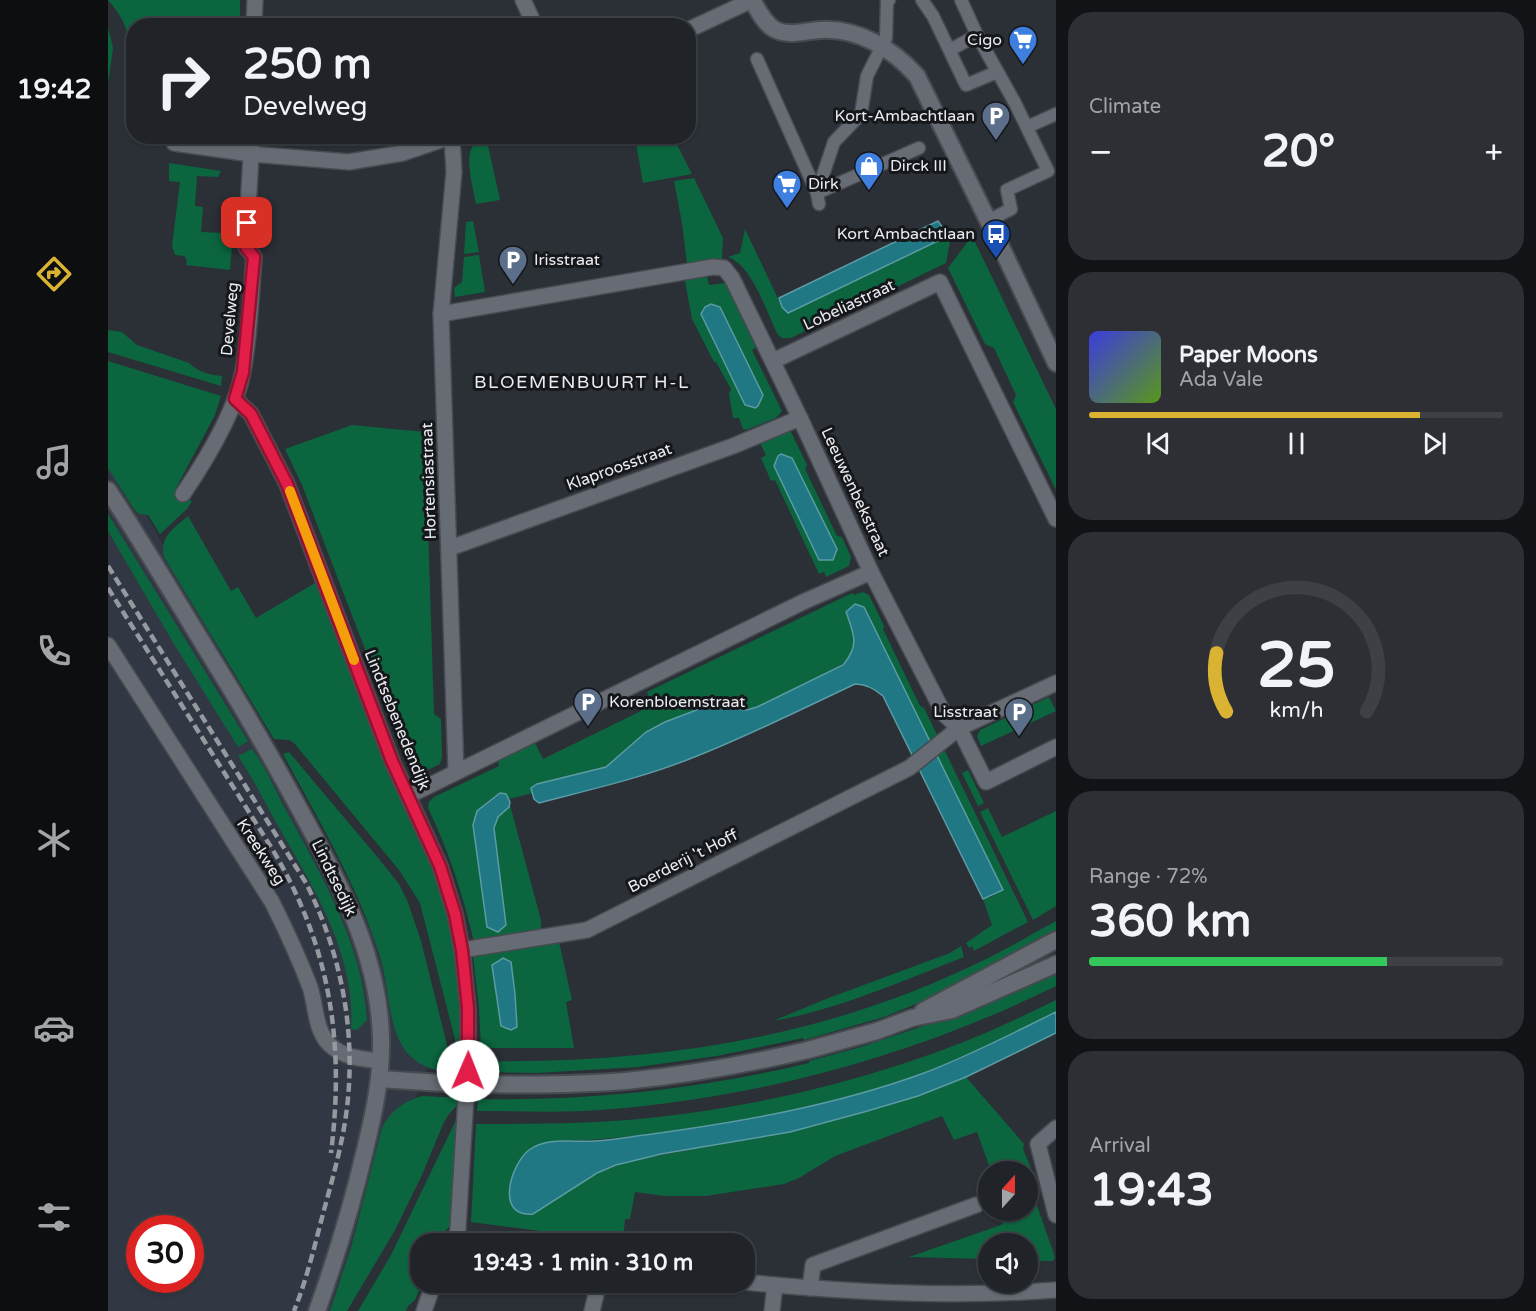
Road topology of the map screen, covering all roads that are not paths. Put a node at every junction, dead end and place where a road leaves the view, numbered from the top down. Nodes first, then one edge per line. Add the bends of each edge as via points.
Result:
1 (255, 0) edge
2 (523, 0) edge
3 (752, 0) edge
4 (889, 0) edge
5 (922, 0) edge
6 (961, 0) edge
7 (254, 18) edge
8 (531, 18) edge
9 (696, 26) edge
10 (977, 35) junction
11 (882, 47) junction
12 (950, 50) junction
13 (757, 58) dead end
14 (997, 72) junction
15 (1056, 114) edge
16 (1027, 127) junction
17 (181, 144) edge
18 (252, 144) edge
19 (431, 144) edge
20 (452, 144) edge
21 (919, 148) dead end
22 (251, 154) junction
23 (1052, 169) edge
24 (818, 198) junction
25 (988, 221) junction
26 (441, 314) junction
27 (773, 361) junction
28 (1056, 363) edge
29 (235, 399) junction
30 (800, 417) junction
31 (108, 490) edge
32 (183, 494) dead end
33 (1056, 519) edge
34 (450, 548) junction
35 (872, 572) junction
36 (108, 645) edge
37 (1056, 683) edge
38 (959, 728) junction
39 (1056, 747) edge
40 (456, 772) junction
41 (408, 796) junction
42 (1056, 940) edge
43 (462, 950) junction
44 (1056, 964) edge
45 (912, 1018) junction
46 (381, 1061) junction
47 (468, 1071) dead end
48 (380, 1079) junction
49 (466, 1097) dead end
50 (1056, 1128) edge
51 (1050, 1166) edge
52 (976, 1205) dead end
53 (1056, 1215) edge
54 (458, 1233) edge
55 (755, 1283) edge
56 (776, 1285) junction
57 (810, 1288) junction
58 (1056, 1290) edge
59 (430, 1293) edge
60 (596, 1293) edge
61 (317, 1311) edge
62 (424, 1311) edge
63 (592, 1311) edge
64 (772, 1311) edge

1 - 7 street
2 - 8 street
3 - 9 street
3 - 11 main road via 765,22 775,30 842,31
4 - 11 street
5 - 12 street
6 - 10 street
10 - 12 street
10 - 14 street
11 - 24 street via 867,76 861,114 834,142
11 - 25 main road via 917,76
12 - 14 street via 966,85
13 - 24 street
14 - 16 street
15 - 16 street
16 - 23 street
17 - 22 street
18 - 22 street, Develweg
19 - 22 street via 349,162
20 - 26 street, Hortensiastraat via 454,172
21 - 24 street
22 - 29 street, Develweg via 246,247 254,257 243,372
23 - 25 street via 1007,190 1011,209
25 - 28 main road
26 - 27 street, Leeuwenbekstraat via 724,268
26 - 34 street, Hortensiastraat
27 - 30 street, Leeuwenbekstraat
27 - 33 street, Lobeliastraat via 940,282
29 - 32 street, Develweg via 209,455
29 - 41 street, Lindtsebenedendijk via 251,414 287,484
30 - 34 street, Klaproosstraat via 733,446
30 - 35 street, Leeuwenbekstraat
31 - 46 main road, Lindtsedijk via 266,746 332,870 371,967 378,1000
34 - 40 street, Hortensiastraat
35 - 38 street, Leeuwenbekstraat via 944,714
35 - 40 street
36 - 46 street, Kreekweg via 272,902 295,947 322,1035 348,1056
37 - 38 street
38 - 39 street via 986,782
38 - 43 street, Boerderij 't Hoff via 909,768 587,930
40 - 41 street
41 - 43 street, Lindtsebenedendijk via 440,866
42 - 45 main road
43 - 47 street, Lindtsebenedendijk via 468,1008
44 - 45 main road via 952,1010
45 - 48 main road, bridge via 808,1050 626,1081 535,1085
46 - 48 main road, Lindtsedijk
48 - 61 main road, Lindtsedijk via 339,1250
49 - 54 street
50 - 51 street via 1038,1144
51 - 53 street
52 - 57 street via 813,1265
55 - 56 street
56 - 57 street
56 - 64 street
57 - 58 street via 963,1295
59 - 62 street
60 - 63 street

